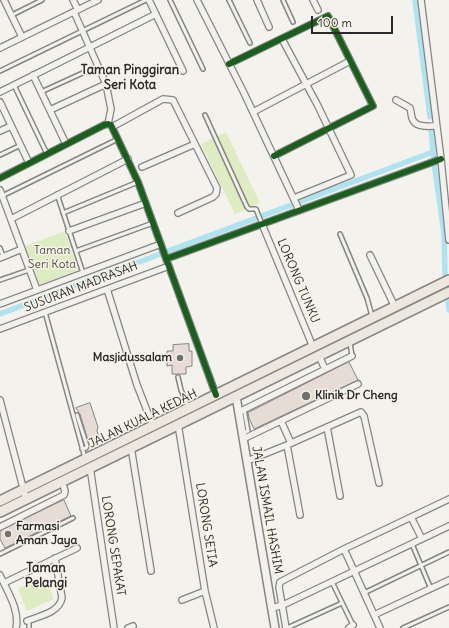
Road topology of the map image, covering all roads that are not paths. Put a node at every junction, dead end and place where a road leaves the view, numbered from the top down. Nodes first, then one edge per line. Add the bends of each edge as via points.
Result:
1 (5, 0) edge
2 (42, 0) edge
3 (73, 0) edge
4 (98, 0) edge
5 (146, 0) edge
6 (149, 0) edge
7 (170, 0) edge
8 (196, 0) edge
9 (229, 0) edge
10 (256, 0) edge
11 (284, 0) edge
12 (313, 0) edge
13 (421, 0) edge
14 (318, 10) dead end
15 (76, 11) junction
16 (156, 14) junction
17 (12, 15) junction
18 (293, 22) dead end
19 (269, 27) dead end
20 (82, 31) junction
21 (22, 37) junction
22 (282, 39) junction
23 (250, 43) dead end
24 (0, 46) edge
25 (90, 48) junction
26 (350, 61) junction
27 (229, 64) junction
28 (98, 66) junction
29 (203, 70) dead end
30 (0, 71) edge
31 (184, 71) dead end
32 (33, 75) junction
33 (106, 84) junction
34 (306, 84) junction
35 (14, 85) junction
36 (0, 92) edge
37 (41, 92) junction
38 (396, 100) dead end
39 (0, 102) edge
40 (50, 110) junction
41 (2, 111) edge
42 (253, 112) junction
43 (205, 115) dead end
44 (110, 125) junction
45 (11, 126) junction
46 (436, 126) junction
47 (328, 128) junction
48 (0, 131) edge
49 (118, 138) junction
50 (66, 144) junction
51 (195, 144) junction
52 (21, 145) junction
53 (47, 154) junction
54 (0, 155) edge
55 (274, 156) junction
56 (128, 159) junction
57 (29, 163) junction
58 (441, 163) junction
59 (449, 165) edge
60 (142, 167) dead end
61 (0, 178) edge
62 (138, 182) junction
63 (1, 193) edge
64 (57, 194) junction
65 (146, 203) junction
66 (296, 204) junction
67 (63, 213) junction
68 (178, 213) dead end
69 (11, 218) junction
70 (261, 221) junction
71 (153, 223) junction
72 (69, 231) junction
73 (340, 234) dead end
74 (449, 240) edge
75 (162, 246) junction
76 (0, 248) edge
77 (22, 249) junction
78 (76, 252) junction
79 (370, 255) dead end
80 (165, 256) junction
81 (2, 257) edge
82 (169, 266) junction
83 (29, 270) junction
84 (83, 273) junction
85 (0, 280) edge
86 (449, 280) edge
87 (107, 289) junction
88 (37, 290) junction
89 (449, 292) edge
90 (0, 304) edge
91 (395, 307) junction
92 (45, 312) junction
93 (372, 318) junction
94 (0, 329) edge
95 (350, 340) junction
96 (313, 347) junction
97 (319, 356) junction
98 (352, 356) joint
99 (325, 369) junction
100 (178, 377) dead end
101 (358, 384) dead end
102 (216, 395) junction
103 (236, 396) junction
104 (0, 400) edge
105 (189, 408) junction
106 (241, 410) junction
107 (77, 415) dead end
108 (281, 421) junction
109 (178, 424) junction
110 (153, 426) junction
111 (327, 427) junction
112 (243, 436) junction
113 (289, 444) junction
114 (131, 447) junction
115 (82, 449) junction
116 (247, 461) junction
117 (88, 464) junction
118 (62, 481) junction
119 (379, 483) dead end
120 (24, 494) junction
121 (340, 496) dead end
122 (449, 499) edge
123 (0, 501) edge
124 (0, 512) edge
125 (300, 515) dead end
126 (411, 517) junction
127 (73, 518) dead end
128 (0, 526) edge
129 (449, 526) edge
130 (422, 539) junction
131 (412, 544) junction
132 (77, 548) dead end
133 (344, 549) junction
134 (449, 552) edge
135 (0, 554) edge
136 (55, 558) junction
137 (421, 565) junction
138 (151, 571) dead end
139 (354, 571) junction
140 (0, 575) edge
141 (449, 580) edge
142 (332, 582) junction
143 (4, 583) junction
144 (431, 588) junction
145 (205, 591) junction
146 (364, 593) junction
147 (182, 600) dead end
148 (342, 603) junction
149 (283, 605) junction
150 (449, 607) edge
151 (272, 608) junction
152 (374, 615) junction
153 (28, 620) joint
154 (351, 627) edge
155 (16, 628) edge
156 (29, 628) edge
157 (114, 628) edge
158 (214, 628) edge
159 (275, 628) edge
160 (287, 628) edge
161 (380, 628) edge
162 (403, 628) edge

1 - 17 street
2 - 17 lane
3 - 15 street
4 - 15 street
5 - 20 lane
6 - 16 street
7 - 29 lane
8 - 27 street
9 - 23 lane
10 - 19 street
11 - 18 lane
12 - 14 street
13 - 46 street
15 - 20 street
15 - 21 street
16 - 25 street
16 - 31 street
17 - 21 street
20 - 25 street
20 - 30 lane
21 - 24 street
22 - 26 street via 328,16
22 - 27 street
22 - 34 street
25 - 28 street
25 - 32 street
26 - 34 street
26 - 47 street via 373,106
27 - 42 street
28 - 33 street
28 - 37 lane
32 - 35 street
32 - 37 street
33 - 40 street
33 - 44 street via 111,109
34 - 42 street
34 - 47 street
35 - 36 street
35 - 53 lane
37 - 40 street
38 - 46 street via 410,108 415,124
39 - 41 street
40 - 50 street
41 - 45 street
42 - 55 street
43 - 70 lane via 246,207 254,208
44 - 49 street
44 - 50 street
44 - 51 street via 163,99 168,99 177,106
45 - 48 street
45 - 52 street
46 - 58 street
47 - 55 street
47 - 66 street via 351,175
49 - 56 street
49 - 63 lane
50 - 53 street
51 - 60 street
51 - 68 street via 217,192
52 - 54 lane
52 - 57 street
53 - 57 street
55 - 66 street
56 - 62 street
56 - 64 street
57 - 61 street
58 - 59 street
58 - 66 street via 432,162
58 - 74 street
62 - 65 street
62 - 67 lane
63 - 69 street
64 - 67 lane
64 - 69 street
65 - 71 street
65 - 72 street
66 - 70 street
67 - 72 lane
69 - 77 street
70 - 80 street
70 - 96 street, LORONG TUNKU
71 - 75 street
71 - 78 lane
72 - 78 lane
73 - 93 lane via 367,298
75 - 80 street
75 - 84 street
76 - 81 lane
77 - 81 street
77 - 83 street
78 - 84 lane
79 - 91 street
80 - 82 street
82 - 87 street, SUSURAN MADRASAH
82 - 102 street
83 - 85 lane
83 - 88 street
84 - 88 street
86 - 91 main road, JALAN KUALA KEDAH
87 - 92 street, SUSURAN MADRASAH
87 - 110 street
88 - 90 street
89 - 95 main road, JALAN KUALA KEDAH
91 - 93 main road, JALAN KUALA KEDAH
92 - 94 street, SUSURAN MADRASAH
92 - 115 lane
93 - 96 main road, JALAN KUALA KEDAH
95 - 97 main road, JALAN KUALA KEDAH
95 - 98 lane
96 - 102 main road, JALAN KUALA KEDAH
97 - 99 street
97 - 103 main road, JALAN KUALA KEDAH
98 - 99 street
99 - 106 street
100 - 105 lane
101 - 108 street
102 - 105 main road, JALAN KUALA KEDAH
103 - 106 street, JALAN ISMAIL HASHIM
103 - 109 main road, JALAN KUALA KEDAH
104 - 120 street
105 - 110 main road, JALAN KUALA KEDAH
106 - 112 street, JALAN ISMAIL HASHIM
107 - 115 lane via 87,446
108 - 112 street
108 - 113 street
109 - 114 main road, JALAN KUALA KEDAH
109 - 145 street, LORONG SETIA
110 - 117 main road, JALAN KUALA KEDAH
111 - 113 street
111 - 119 street via 358,412 362,413
111 - 121 street
112 - 116 street, JALAN ISMAIL HASHIM
113 - 116 street
113 - 125 street
114 - 117 main road, JALAN KUALA KEDAH
114 - 138 street
115 - 117 lane
116 - 151 street, JALAN ISMAIL HASHIM
117 - 118 main road, JALAN KUALA KEDAH
117 - 120 main road, JALAN KUALA KEDAH
117 - 157 street, LORONG SEPAKAT
118 - 120 main road, JALAN KUALA KEDAH
118 - 128 street via 64,495
120 - 123 main road, JALAN KUALA KEDAH
120 - 124 main road, JALAN KUALA KEDAH
122 - 126 street
126 - 130 street
126 - 133 street
127 - 135 lane
129 - 130 street
130 - 131 street
131 - 137 lane
131 - 139 street
132 - 136 street
133 - 139 street
133 - 149 street via 280,582
134 - 137 lane
136 - 143 street
136 - 153 street via 61,602 56,609
137 - 144 lane
137 - 146 lane
139 - 142 street
139 - 146 street
140 - 143 street
141 - 144 street
142 - 148 lane
142 - 149 street
143 - 155 street via 16,612
144 - 152 street
145 - 147 street
145 - 158 street, LORONG SETIA
146 - 152 street
148 - 154 lane
148 - 160 lane
149 - 151 street
149 - 160 street
150 - 162 lane
151 - 159 street, JALAN ISMAIL HASHIM
152 - 161 street
153 - 156 lane

